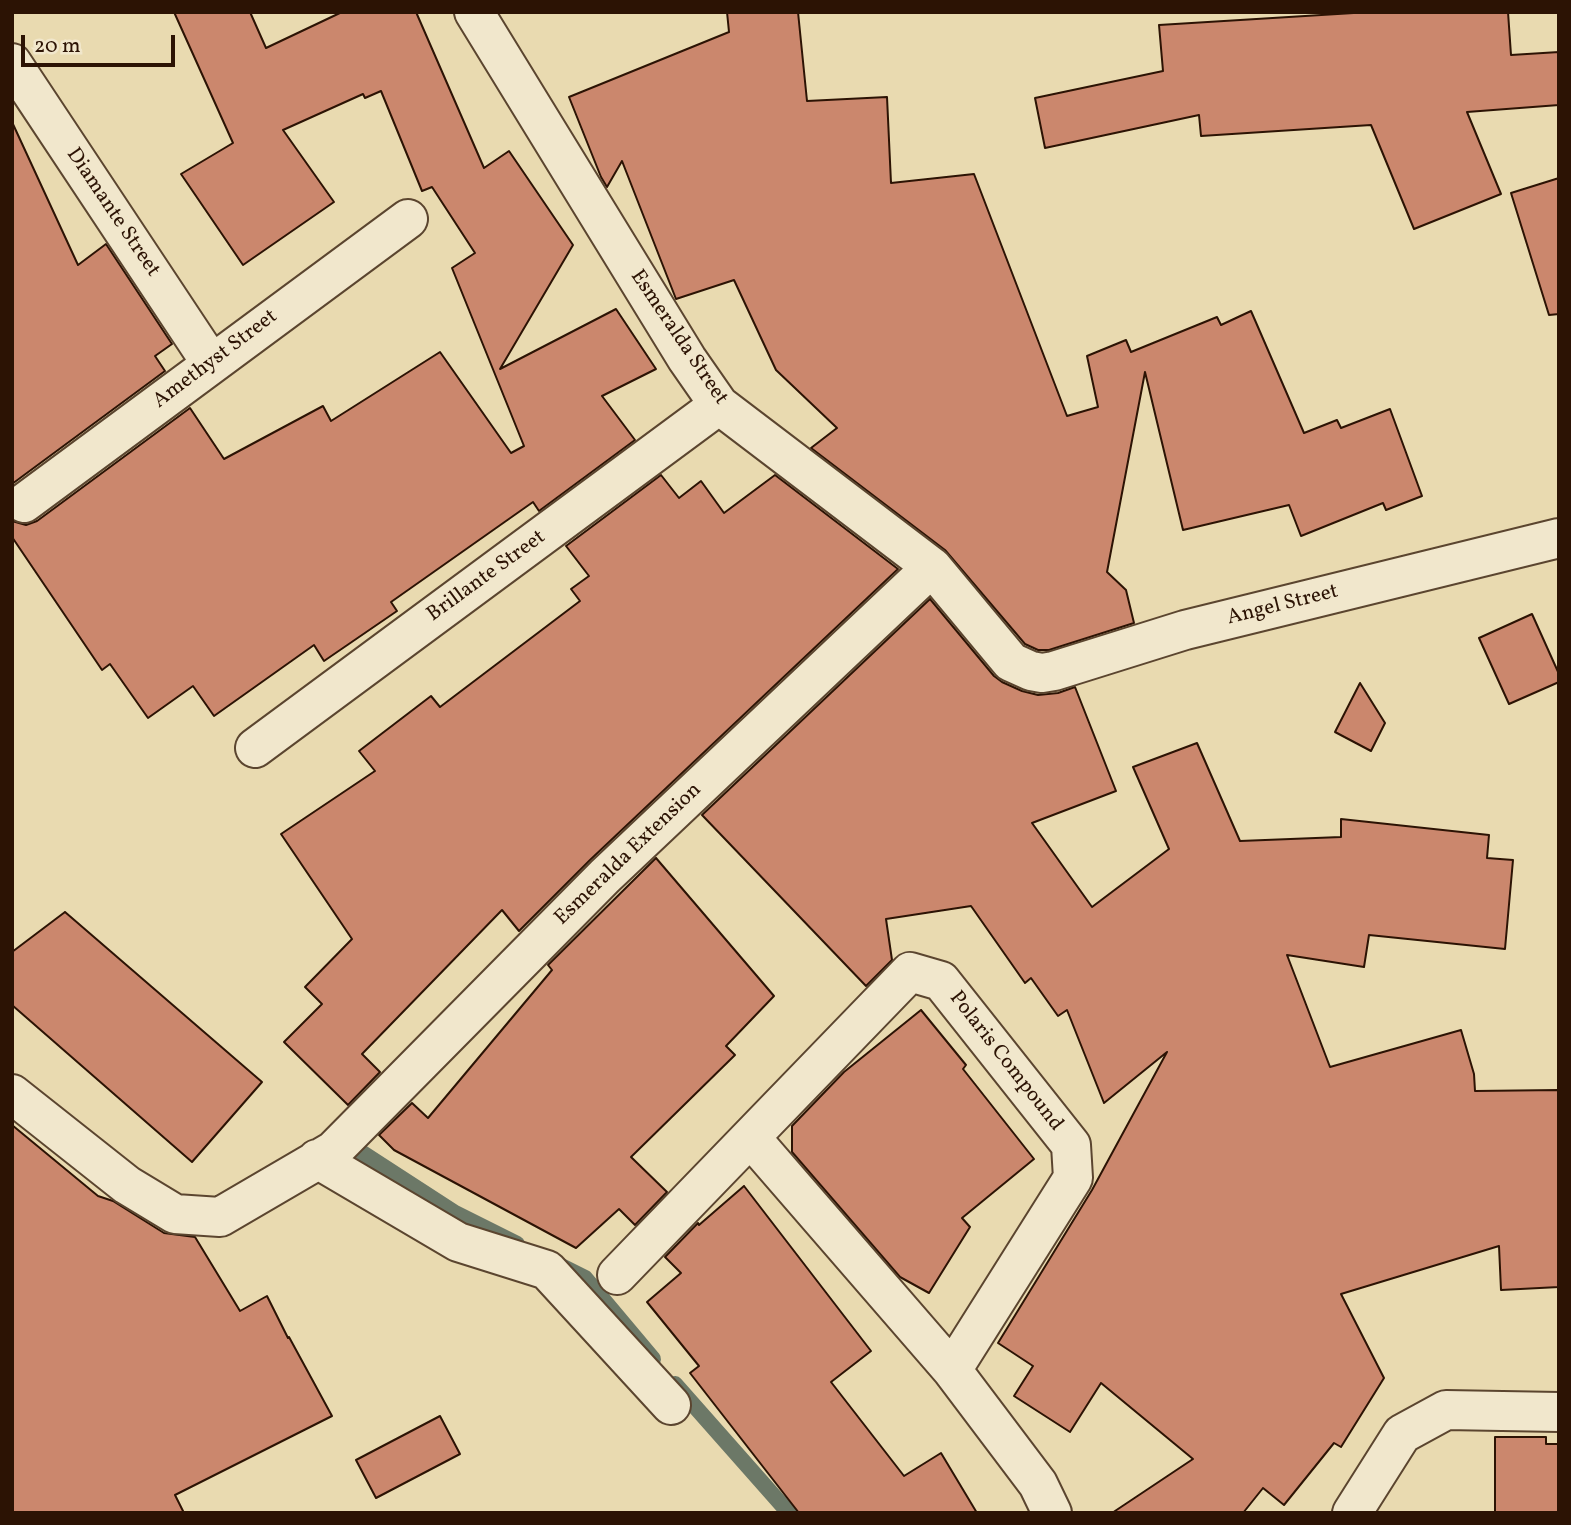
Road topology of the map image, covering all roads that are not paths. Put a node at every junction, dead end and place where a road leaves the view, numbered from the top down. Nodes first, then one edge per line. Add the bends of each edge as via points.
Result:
1 (474, 12) edge
2 (12, 63) edge
3 (408, 219) dead end
4 (211, 363) junction
5 (719, 405) junction
6 (24, 503) dead end
7 (1559, 538) edge
8 (932, 567) junction
9 (1011, 662) joint
10 (255, 748) dead end
11 (12, 1094) edge
12 (751, 1138) junction
13 (325, 1155) junction
14 (617, 1275) dead end
15 (952, 1370) junction
16 (671, 1405) dead end
17 (1559, 1412) edge
18 (1052, 1513) edge
19 (1352, 1513) edge

1 - 5 street, Esmeralda Street
2 - 4 street, Diamante Street
3 - 4 street, Amethyst Street
4 - 6 street, Amethyst Street
5 - 8 street, Esmeralda Street
5 - 10 street, Brillante Street
7 - 9 street, Angel Street via 1185,630 1054,671 1031,671
8 - 9 street, Esmeralda Street
8 - 13 street, Esmeralda Extension via 605,877
11 - 13 street via 127,1185 175,1214 220,1217
12 - 14 street, Polaris Compound
12 - 15 street
12 - 15 street, Polaris Compound via 909,972 941,981 1072,1146 1073,1178
13 - 16 street via 458,1242 547,1270
15 - 18 street via 1038,1485
17 - 19 street via 1446,1410 1402,1434

